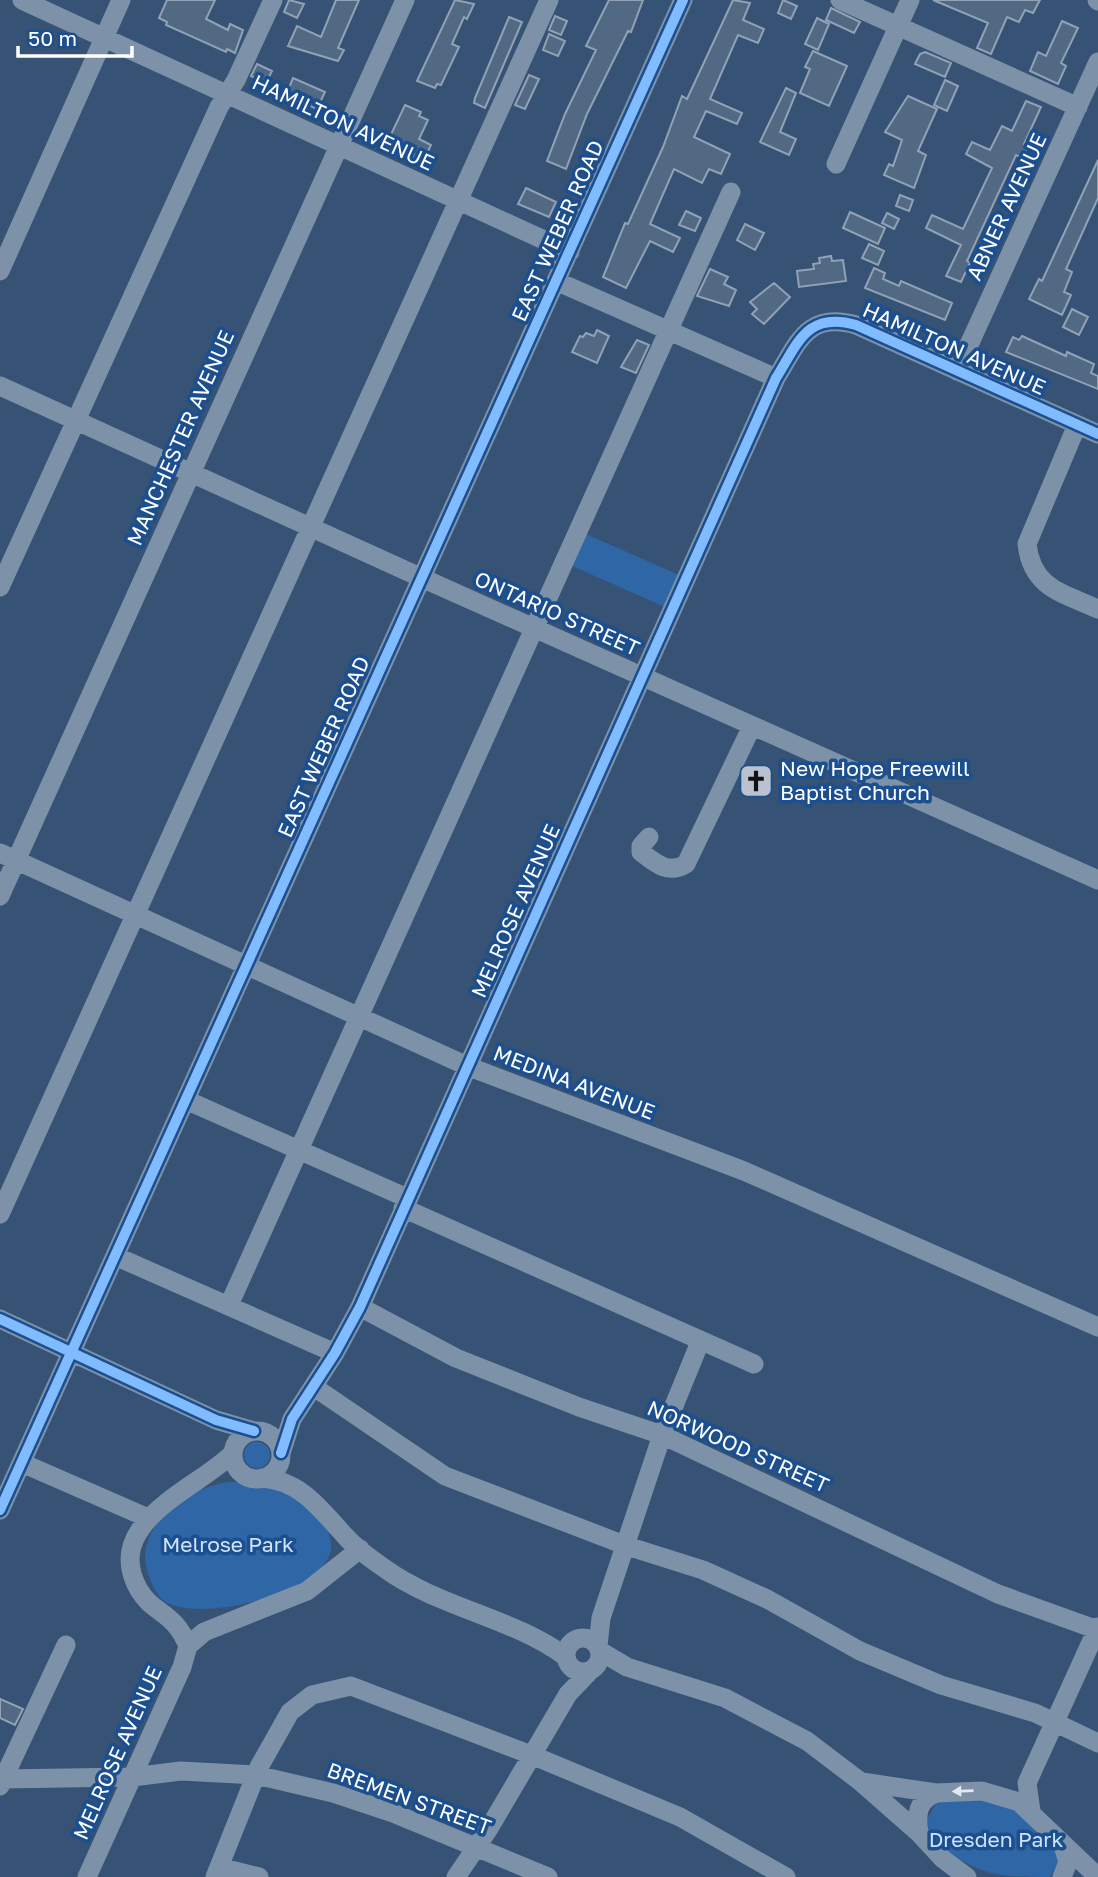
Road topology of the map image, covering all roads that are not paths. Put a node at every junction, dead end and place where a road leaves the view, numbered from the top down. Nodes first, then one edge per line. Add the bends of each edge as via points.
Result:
1 (22, 0) edge
2 (121, 0) edge
3 (273, 0) edge
4 (405, 0) edge
5 (549, 0) edge
6 (683, 0) edge
7 (840, 0) edge
8 (910, 0) edge
9 (898, 25) junction
10 (104, 38) junction
11 (1098, 62) edge
12 (227, 94) junction
13 (1078, 107) junction
14 (338, 145) junction
15 (836, 164) dead end
16 (731, 192) dead end
17 (458, 201) junction
18 (569, 252) junction
19 (0, 271) edge
20 (556, 281) junction
21 (668, 331) junction
22 (957, 371) junction
23 (776, 379) junction
24 (0, 386) edge
25 (74, 419) junction
26 (1077, 425) junction
27 (1098, 434) edge
28 (190, 473) junction
29 (310, 527) junction
30 (422, 578) junction
31 (0, 587) edge
32 (1098, 609) edge
33 (534, 628) junction
34 (643, 677) junction
35 (752, 726) junction
36 (649, 837) dead end
37 (8, 857) edge
38 (1098, 880) edge
39 (0, 896) edge
40 (136, 914) junction
41 (247, 965) junction
42 (359, 1017) junction
43 (467, 1066) junction
44 (186, 1100) junction
45 (299, 1150) junction
46 (405, 1203) junction
47 (0, 1214) edge
48 (115, 1256) junction
49 (229, 1304) junction
50 (360, 1307) junction
51 (0, 1319) edge
52 (1098, 1327) edge
53 (700, 1342) junction
54 (71, 1353) junction
55 (335, 1353) junction
56 (754, 1364) dead end
57 (314, 1387) junction
58 (292, 1419) junction
59 (216, 1420) junction
60 (260, 1431) junction
61 (662, 1434) junction
62 (234, 1449) junction
63 (280, 1457) junction
64 (22, 1463) junction
65 (216, 1470) junction
66 (255, 1478) junction
67 (289, 1483) junction
68 (0, 1510) edge
69 (148, 1518) junction
70 (627, 1546) junction
71 (360, 1549) junction
72 (1098, 1629) edge
73 (66, 1645) dead end
74 (188, 1646) junction
75 (584, 1654) junction
76 (1055, 1722) junction
77 (1098, 1743) edge
78 (534, 1756) junction
79 (256, 1775) junction
80 (132, 1777) junction
81 (1, 1782) edge
82 (861, 1782) junction
83 (1027, 1783) junction
84 (936, 1793) junction
85 (1005, 1797) junction
86 (1031, 1811) junction
87 (919, 1833) junction
88 (1063, 1846) junction
89 (477, 1847) junction
90 (217, 1872) edge
91 (87, 1877) edge
92 (258, 1877) edge
93 (456, 1877) edge
94 (548, 1877) edge
95 (786, 1877) edge
96 (967, 1877) edge
97 (1062, 1877) edge
98 (1098, 1877) edge

1 - 10 street, HAMILTON AVENUE
2 - 10 street
3 - 12 street
4 - 14 street, MANCHESTER AVENUE
5 - 17 street
6 - 18 street, EAST WEBER ROAD
7 - 9 street
8 - 9 street
9 - 13 street
9 - 15 street
10 - 12 street, HAMILTON AVENUE
10 - 19 street
11 - 13 street, ABNER AVENUE
12 - 14 street, HAMILTON AVENUE
12 - 25 street
13 - 22 street, ABNER AVENUE
14 - 17 street, HAMILTON AVENUE
14 - 28 street, MANCHESTER AVENUE
16 - 21 street
17 - 18 street, HAMILTON AVENUE
17 - 29 street
18 - 20 street, EAST WEBER ROAD
20 - 21 street
20 - 30 street, EAST WEBER ROAD
21 - 23 street
21 - 33 street
22 - 23 street, HAMILTON AVENUE via 839,320 821,322 806,331
22 - 26 street, HAMILTON AVENUE
23 - 34 street, MELROSE AVENUE
24 - 25 street, ONTARIO STREET
25 - 28 street, ONTARIO STREET
25 - 31 street
26 - 27 street, HAMILTON AVENUE
26 - 32 street via 1027,544 1029,564 1040,581
28 - 29 street, ONTARIO STREET
28 - 37 street, MANCHESTER AVENUE
29 - 30 street, ONTARIO STREET
29 - 40 street
30 - 33 street, ONTARIO STREET
30 - 41 street, EAST WEBER ROAD
33 - 34 street, ONTARIO STREET
33 - 42 street
34 - 35 street, ONTARIO STREET
34 - 43 street, MELROSE AVENUE
35 - 36 street via 686,864 668,869 655,863 641,852
35 - 38 street, ONTARIO STREET
37 - 39 street, MANCHESTER AVENUE
37 - 40 street, MEDINA AVENUE
40 - 41 street, MEDINA AVENUE
40 - 47 street
41 - 42 street, MEDINA AVENUE
41 - 44 street, EAST WEBER ROAD
42 - 43 street, MEDINA AVENUE
42 - 45 street
43 - 46 street, MELROSE AVENUE
43 - 52 street, MEDINA AVENUE via 744,1171
44 - 45 street
44 - 48 street, EAST WEBER ROAD
45 - 46 street
45 - 49 street
46 - 50 street, MELROSE AVENUE
46 - 53 street
48 - 49 street
48 - 54 street, EAST WEBER ROAD
49 - 55 street
50 - 55 street, MELROSE AVENUE
50 - 61 street, NORWOOD STREET via 456,1358
51 - 54 street
53 - 56 street
53 - 61 street
54 - 59 street
54 - 64 street, EAST WEBER ROAD
55 - 57 street, MELROSE AVENUE
57 - 58 street, MELROSE AVENUE
57 - 70 street via 445,1476
58 - 60 street, MELROSE AVENUE
58 - 63 street, MELROSE AVENUE
59 - 60 street
59 - 62 street
60 - 62 street via 243,1435
60 - 63 street via 276,1440
61 - 70 street
61 - 72 street, NORWOOD STREET via 998,1594
62 - 65 street
62 - 66 street via 236,1467
63 - 66 street via 273,1473
63 - 67 street
64 - 68 street, EAST WEBER ROAD
64 - 69 street
65 - 66 street
65 - 69 street via 170,1497
66 - 67 street
67 - 71 street via 326,1512
69 - 74 street via 132,1550 131,1569 139,1590 181,1628
70 - 75 street
70 - 76 street via 740,1586 860,1651 916,1675
71 - 74 street via 307,1591 219,1624
71 - 75 street via 386,1569 461,1609
72 - 76 street
73 - 81 street
74 - 80 street, MELROSE AVENUE
75 - 78 street
75 - 82 street via 725,1698 807,1741
76 - 77 street
76 - 83 street
78 - 79 street via 351,1686 312,1695 290,1712
78 - 89 street
78 - 95 street via 680,1817
79 - 80 street, BREMEN STREET via 181,1771
79 - 89 street, BREMEN STREET via 333,1793
79 - 90 street
80 - 81 street, BREMEN STREET
80 - 91 street, MELROSE AVENUE
82 - 84 street
82 - 87 street
83 - 85 street
83 - 86 street
85 -> 84 street via 982,1791
84 - 87 street via 918,1810
85 - 86 street
86 - 88 street
87 - 96 street
88 - 97 street via 1068,1862
88 - 98 street
89 - 93 street
89 - 94 street, BREMEN STREET
90 - 92 street

